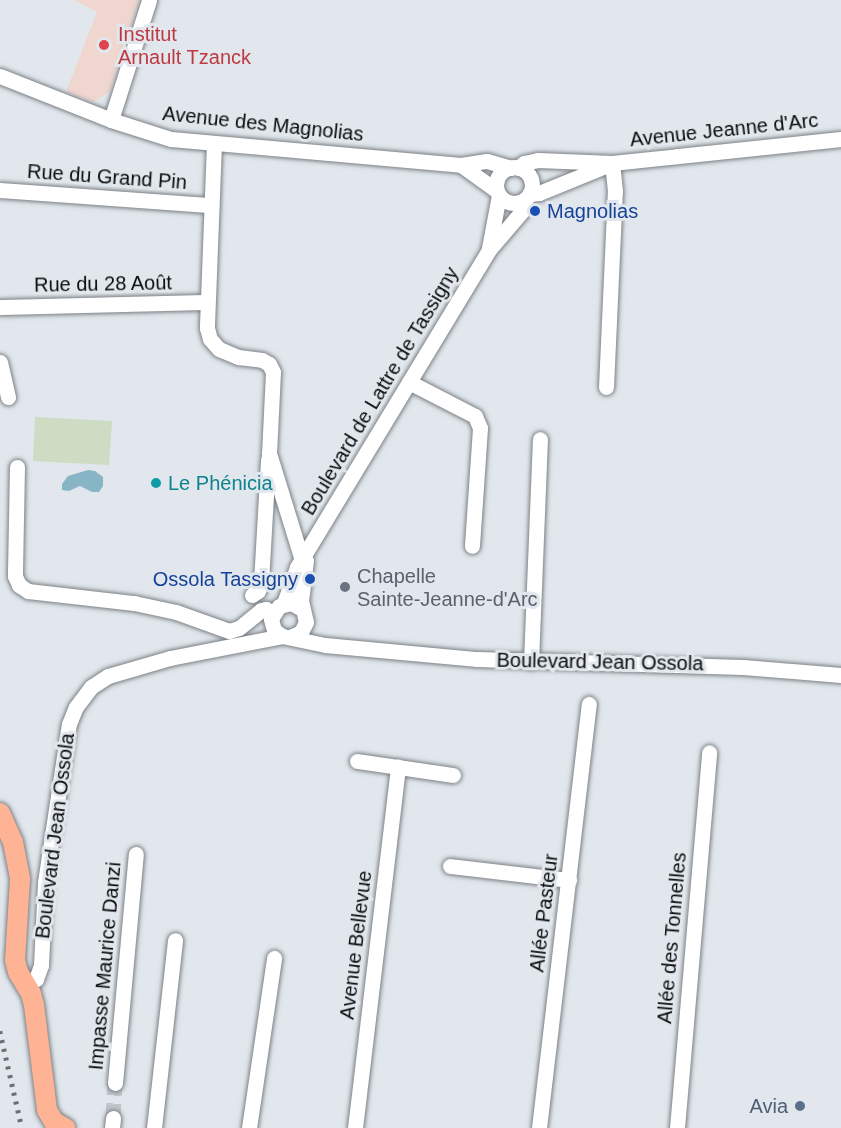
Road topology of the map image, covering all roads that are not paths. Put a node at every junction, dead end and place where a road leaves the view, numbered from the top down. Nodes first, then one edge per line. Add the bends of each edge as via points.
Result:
1 (149, 0) edge
2 (0, 76) edge
3 (111, 120) junction
4 (841, 139) edge
5 (214, 143) junction
6 (612, 163) junction
7 (461, 165) junction
8 (515, 168) junction
9 (0, 190) edge
10 (498, 193) junction
11 (527, 197) junction
12 (211, 205) junction
13 (488, 251) junction
14 (207, 302) junction
15 (0, 307) edge
16 (0, 362) edge
17 (409, 382) junction
18 (606, 387) dead end
19 (8, 397) dead end
20 (540, 439) dead end
21 (269, 453) junction
22 (17, 467) dead end
23 (472, 546) dead end
24 (304, 556) junction
25 (252, 595) dead end
26 (284, 603) junction
27 (304, 615) junction
28 (272, 617) junction
29 (286, 637) junction
30 (238, 644) junction
31 (359, 648) junction
32 (531, 662) junction
33 (841, 675) edge
34 (590, 704) dead end
35 (709, 752) dead end
36 (357, 760) dead end
37 (398, 767) junction
38 (453, 775) dead end
39 (0, 813) edge
40 (136, 854) dead end
41 (450, 866) dead end
42 (569, 880) junction
43 (175, 940) dead end
44 (274, 958) dead end
45 (26, 985) junction
46 (116, 1083) tunnel mouth
47 (65, 1128) edge
48 (154, 1128) edge
49 (249, 1128) edge
50 (355, 1128) edge
51 (539, 1128) edge
52 (677, 1128) edge

1 - 3 street
2 - 3 street, Avenue des Magnolias
3 - 5 street, Avenue des Magnolias via 158,136
4 - 6 street, Avenue Jeanne d'Arc
5 - 7 street, Avenue des Magnolias
5 - 12 street
6 - 8 street, Avenue Jeanne d'Arc via 538,160
6 - 11 street, Avenue Jeanne d'Arc
6 - 18 street via 615,191
7 - 8 street, Avenue des Magnolias via 487,161
7 - 10 street
8 - 10 street via 499,177
8 - 11 street via 530,178
9 - 12 street, Rue du Grand Pin
10 - 11 street via 513,203
10 - 13 street, Boulevard de Lattre de Tassigny
11 - 13 street, Boulevard de Lattre de Tassigny via 523,210
12 - 14 street
13 - 17 street, Boulevard de Lattre de Tassigny
14 - 15 street, Rue du 28 Août
14 - 21 street via 207,328 219,349 238,357 262,360 273,372
16 - 19 street
17 - 23 street via 475,416 480,428
17 - 24 street, Boulevard de Lattre de Tassigny
20 - 32 street
21 - 24 street
21 - 25 street via 261,582
22 - 28 street via 15,576 28,591 134,603 176,612 229,631 261,610 266,609
24 - 26 street, Boulevard de Lattre de Tassigny via 293,574
24 - 27 street, Boulevard de Lattre de Tassigny
26 - 27 street via 291,603
26 - 28 street
27 - 29 street via 301,632
27 - 31 street, Boulevard Jean Ossola via 318,633
28 - 29 street via 274,630
28 - 30 street, Boulevard Jean Ossola
29 - 30 street, Boulevard Jean Ossola
29 - 31 street, Boulevard Jean Ossola
30 - 45 street, Boulevard Jean Ossola via 108,676 91,687 76,707 69,724 45,882 41,965 36,979
31 - 32 street, Boulevard Jean Ossola
32 - 33 street, Boulevard Jean Ossola via 670,663
34 - 42 street, Allée Pasteur
35 - 52 street, Allée des Tonnelles
36 - 37 street
37 - 38 street
37 - 50 street, Avenue Bellevue
39 - 45 main road via 18,864 21,900 15,960
40 - 46 street, Impasse Maurice Danzi
41 - 42 street
42 - 51 street, Allée Pasteur
43 - 48 street
44 - 49 street
45 - 47 main road via 34,1005 47,1110 54,1122

